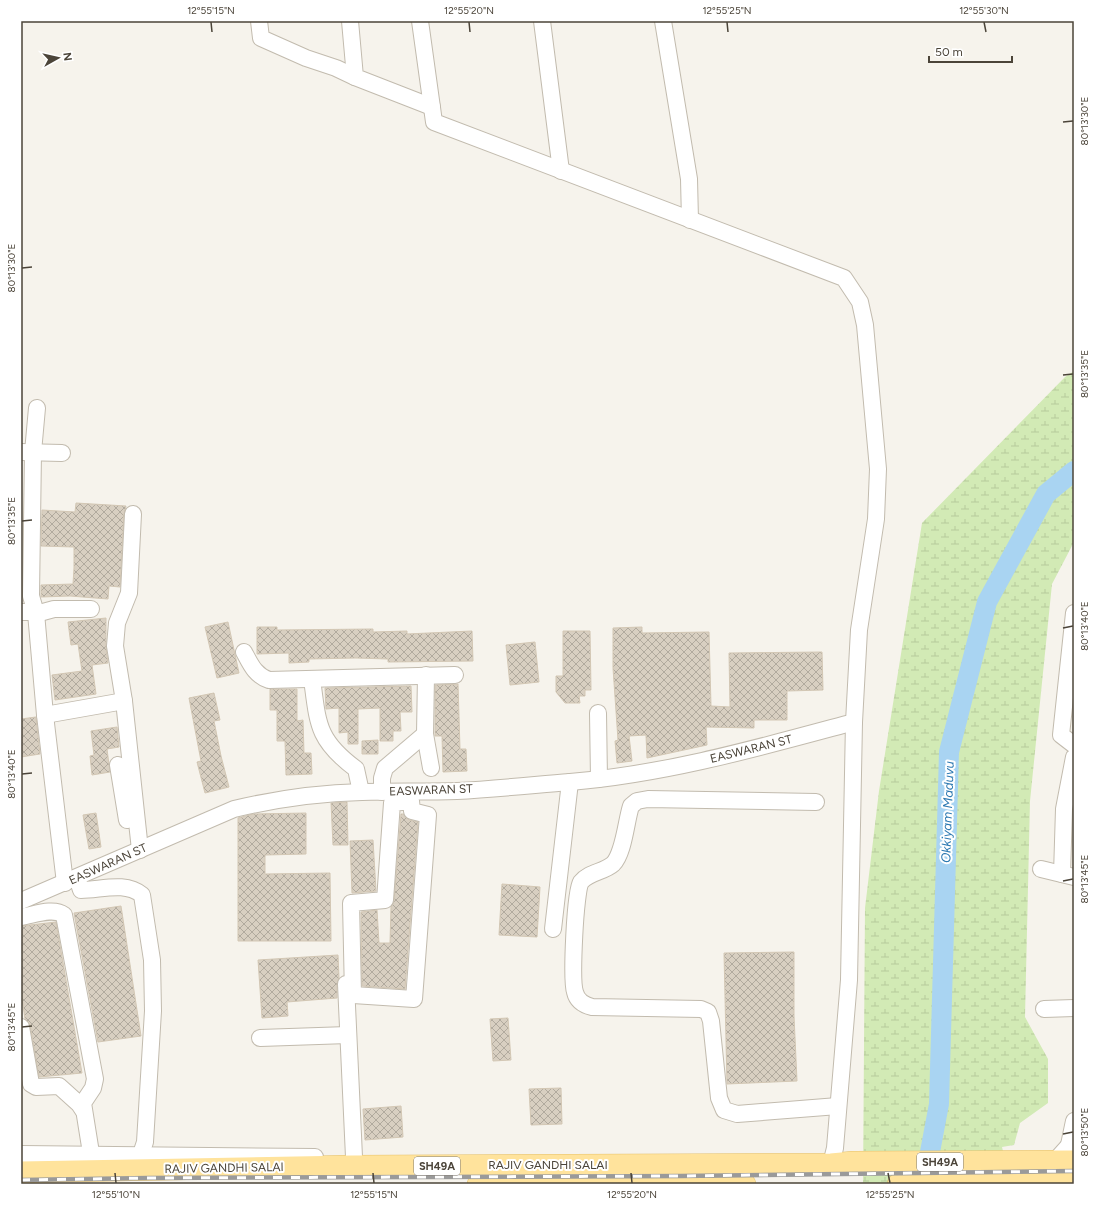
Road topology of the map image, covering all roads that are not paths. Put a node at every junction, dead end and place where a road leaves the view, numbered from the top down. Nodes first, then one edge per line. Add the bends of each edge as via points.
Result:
1 (259, 21) edge
2 (350, 21) edge
3 (420, 21) edge
4 (542, 21) edge
5 (663, 21) edge
6 (355, 77) junction
7 (432, 107) junction
8 (561, 171) junction
9 (690, 220) junction
10 (37, 408) dead end
11 (27, 452) edge
12 (62, 453) dead end
13 (133, 514) dead end
14 (91, 609) dead end
15 (28, 613) edge
16 (1074, 613) edge
17 (244, 652) dead end
18 (455, 675) dead end
19 (426, 676) junction
20 (312, 678) junction
21 (124, 701) junction
22 (598, 713) dead end
23 (45, 715) junction
24 (854, 722) junction
25 (425, 734) junction
26 (1074, 745) edge
27 (1073, 762) edge
28 (118, 765) dead end
29 (431, 768) dead end
30 (599, 779) junction
31 (570, 782) junction
32 (361, 792) junction
33 (392, 795) junction
34 (816, 802) dead end
35 (137, 852) junction
36 (106, 865) junction
37 (1041, 869) dead end
38 (1068, 875) edge
39 (71, 881) junction
40 (113, 888) junction
41 (341, 894) dead end
42 (21, 901) edge
43 (21, 917) edge
44 (553, 929) dead end
45 (1074, 1008) edge
46 (1044, 1009) dead end
47 (21, 1027) edge
48 (348, 1035) junction
49 (260, 1038) dead end
50 (838, 1106) junction
51 (83, 1110) junction
52 (1074, 1121) edge
53 (1068, 1152) edge
54 (21, 1154) edge
55 (90, 1154) junction
56 (141, 1154) junction
57 (354, 1157) junction
58 (50, 1162) junction
59 (806, 1164) junction
60 (832, 1164) junction
61 (21, 1172) edge
62 (1065, 1182) edge
63 (478, 1184) edge
64 (745, 1184) edge
65 (898, 1184) edge

1 - 6 street via 261,38
2 - 6 street
3 - 7 street
4 - 8 street
5 - 9 street via 689,179
6 - 7 street
7 - 8 street via 434,122
8 - 9 street
9 - 24 street via 844,278 860,302 865,325 878,469 876,519 859,630
10 - 11 street
11 - 12 street
11 - 15 street via 31,596
13 - 21 street via 129,593 117,623 115,646
14 - 15 street via 54,609
15 - 23 street
16 - 26 street via 1061,735
17 - 20 street via 253,669 261,677 270,680
18 - 19 street
19 - 20 street
19 - 25 street
20 - 32 street via 318,723 324,738 356,769
21 - 23 street
21 - 35 street
22 - 30 street
23 - 39 street
24 - 30 street, EASWARAN ST via 736,754
24 - 50 street via 849,980
25 - 29 street
25 - 33 street via 385,768 382,778
27 - 38 street via 1064,809
28 - 35 street
30 - 31 street, EASWARAN ST
31 - 33 street, EASWARAN ST
31 - 44 street
32 - 33 street, EASWARAN ST
32 - 35 street, EASWARAN ST via 308,796 234,808
33 - 33 street via 412,801 412,811 428,815 414,999 353,996 351,903 385,900
34 - 50 street via 648,799 637,801 631,806 620,851 613,863 580,883 573,975 575,993 582,1004 592,1007 701,1009 708,1012 719,1098 724,1110 737,1114
35 - 36 street, EASWARAN ST
36 - 39 street, EASWARAN ST
36 - 40 street
37 - 38 street
39 - 40 street via 81,890
39 - 42 street, EASWARAN ST
40 - 56 street via 131,888 142,895 152,960 153,1011 146,1134
41 - 48 street
43 - 51 street via 51,911 64,915 95,1078 93,1088 83,1103
45 - 46 street
47 - 51 street via 31,1084 36,1087 59,1086
48 - 49 street
48 - 57 street
50 - 60 street
51 - 55 street
52 - 53 street
53 - 60 main road, RAJIV GANDHI SALAI / SH49A via 1027,1162
54 - 58 street
55 - 56 street
55 - 58 street
56 - 57 street
57 - 59 street via 689,1155
58 - 59 main road, RAJIV GANDHI SALAI / SH49A via 351,1166
58 - 61 main road, RAJIV GANDHI SALAI / SH49A
59 - 60 main road, RAJIV GANDHI SALAI / SH49A
62 - 65 main road, SH49A
63 - 64 main road, RAJIV GANDHI SALAI

